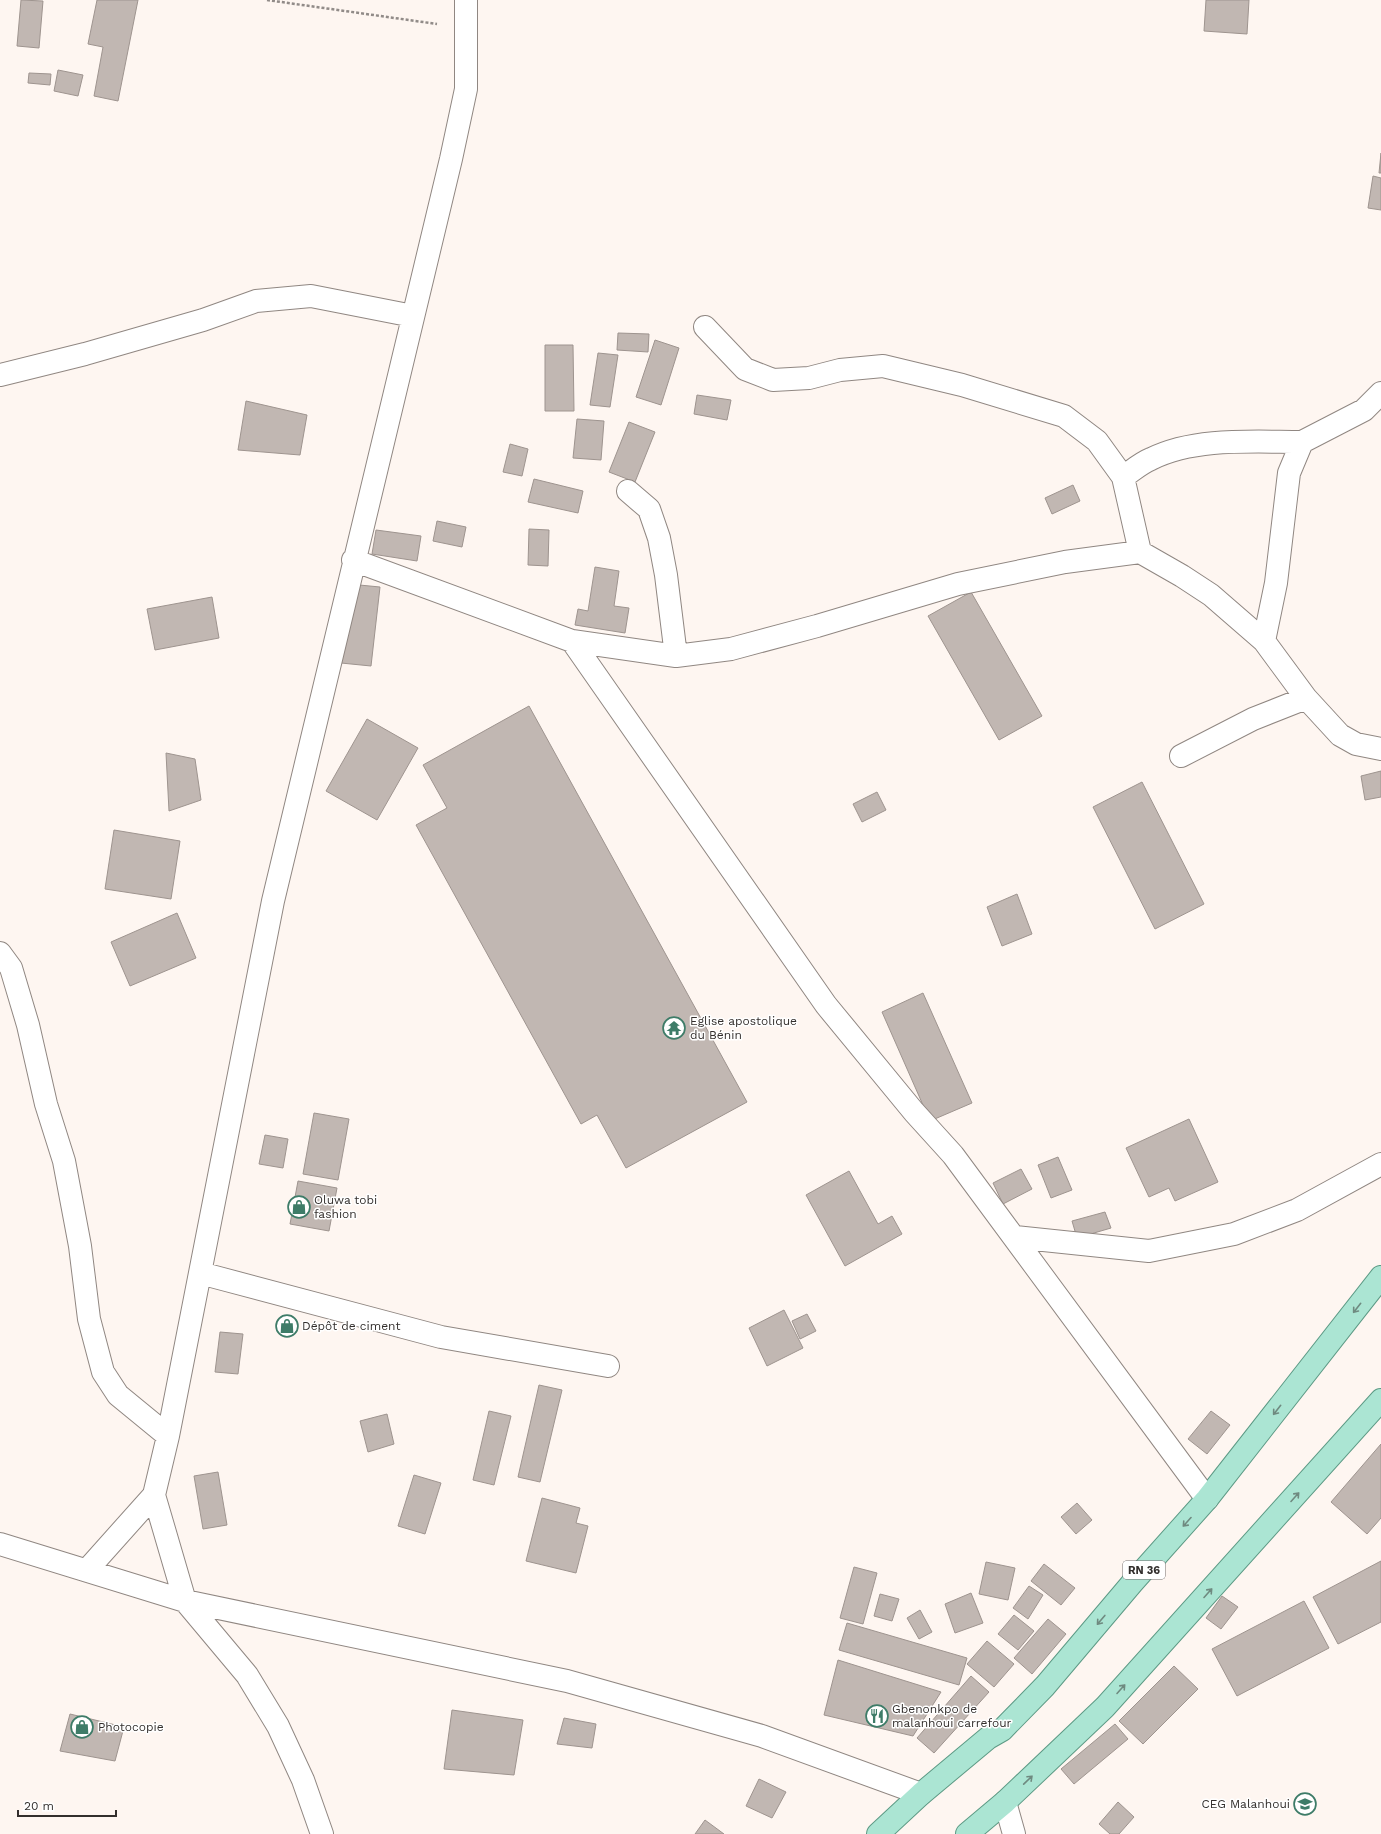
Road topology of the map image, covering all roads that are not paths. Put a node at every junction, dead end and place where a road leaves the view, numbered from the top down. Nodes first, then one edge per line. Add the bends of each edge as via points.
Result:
1 (466, 0) edge
2 (413, 316) junction
3 (705, 327) dead end
4 (0, 375) edge
5 (1381, 393) edge
6 (1302, 442) junction
7 (1123, 477) junction
8 (628, 491) dead end
9 (1140, 552) junction
10 (353, 560) junction
11 (1264, 641) junction
12 (572, 642) junction
13 (676, 656) junction
14 (1306, 698) junction
15 (1381, 749) edge
16 (1181, 756) dead end
17 (0, 953) edge
18 (1381, 1164) edge
19 (1015, 1237) junction
20 (200, 1273) junction
21 (1381, 1277) edge
22 (608, 1366) dead end
23 (1381, 1400) edge
24 (168, 1436) junction
25 (154, 1495) junction
26 (1208, 1499) junction
27 (0, 1544) edge
28 (87, 1570) junction
29 (185, 1601) junction
30 (921, 1794) junction
31 (1005, 1802) junction
32 (322, 1834) edge
33 (878, 1834) edge
34 (967, 1834) edge
35 (1014, 1834) edge

1 - 2 street via 466,90
2 - 4 street via 311,296 256,301 203,320
2 - 10 street
3 - 7 street via 745,369 774,380 809,378 840,370 883,366 962,385 1064,416 1097,441
5 - 6 street via 1364,410
6 - 7 street via 1247,441 1194,445 1151,459
6 - 11 street via 1289,473 1276,583
7 - 9 street
8 - 13 street via 649,509 659,538
9 - 11 street via 1211,595
9 - 13 street via 1065,562 958,584 731,649
10 - 12 street
10 - 20 street via 273,901
11 - 14 street
12 - 13 street
12 - 19 street via 826,1005 953,1155
14 - 15 street via 1340,735 1356,744
14 - 16 street via 1253,719
17 - 24 street via 11,968 28,1024 46,1104 64,1161 80,1246 89,1319 102,1372 118,1395
18 - 19 street via 1297,1210 1234,1234 1150,1251
19 - 26 street
20 - 22 street via 441,1337
20 - 24 street
21 -> 26 main road, RN 36
31 -> 23 main road via 1105,1707
24 - 25 street
25 - 28 street
25 - 29 street
26 -> 30 main road, RN 36 via 1045,1686 1002,1730 988,1738
27 - 28 street
28 - 29 street
29 - 30 street via 567,1680 762,1736
29 - 32 street via 247,1675 278,1726 303,1780
30 - 33 main road, RN 36
31 - 34 main road
31 - 35 street

